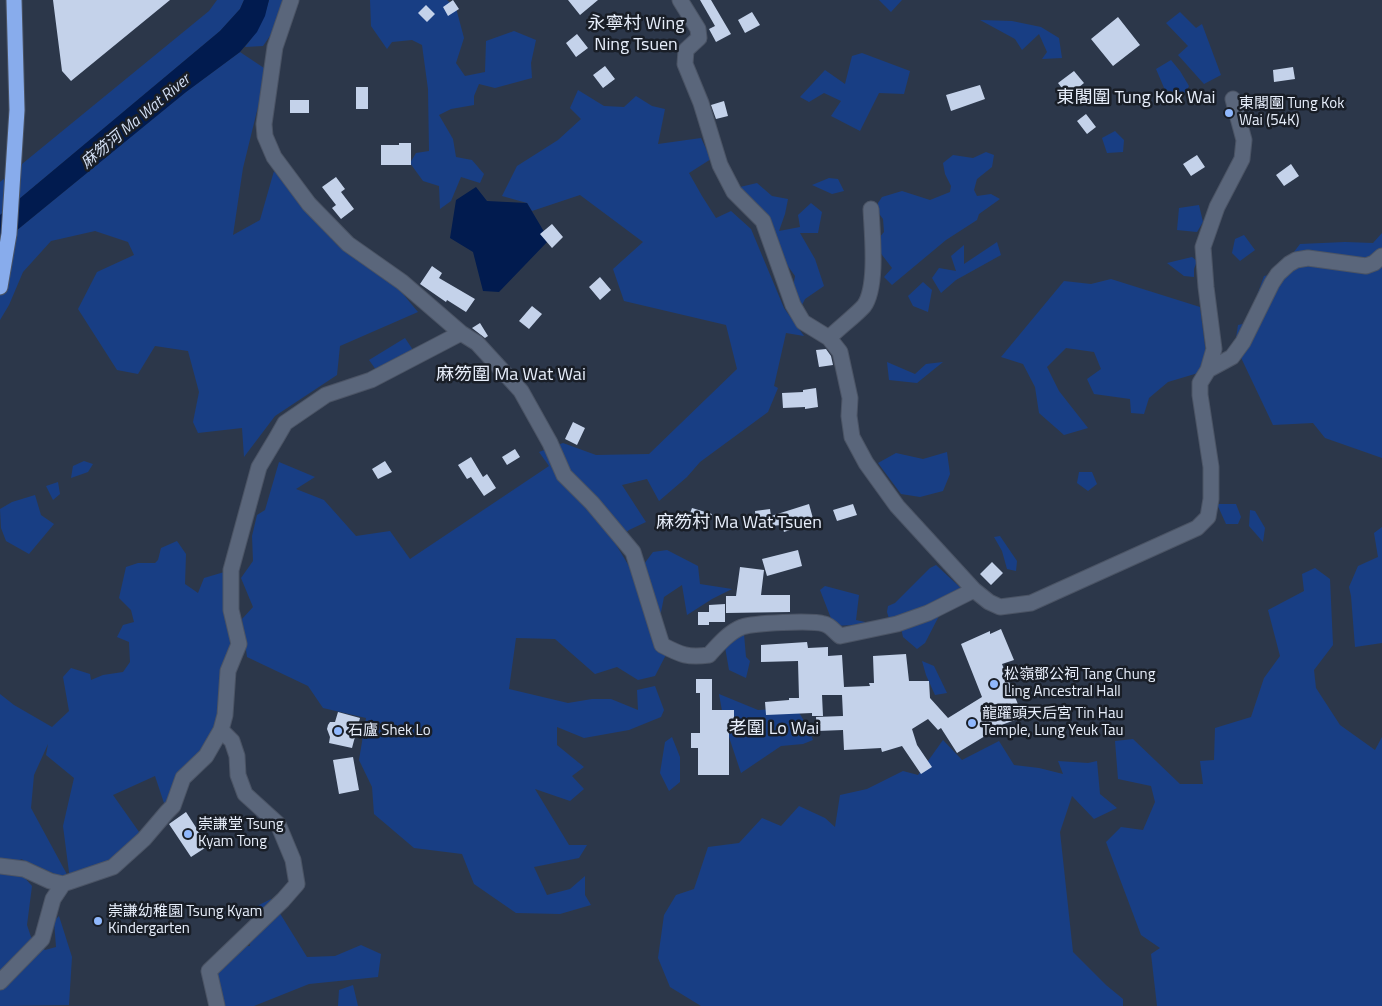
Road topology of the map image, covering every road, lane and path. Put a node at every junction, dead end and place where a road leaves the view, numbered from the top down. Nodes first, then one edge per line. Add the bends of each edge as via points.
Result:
1 (14, 0) edge
2 (290, 0) edge
3 (680, 0) edge
4 (1233, 99) dead end
5 (871, 209) dead end
6 (1382, 256) edge
7 (0, 287) edge
8 (461, 333) junction
9 (830, 338) junction
10 (1208, 370) junction
11 (974, 590) junction
12 (221, 730) junction
13 (0, 866) edge
14 (63, 884) junction
15 (0, 982) edge
16 (217, 1006) edge

1 - 7 highway via 17,110 9,234
2 - 8 street via 275,47 264,124 270,150 310,204 348,244 402,282
3 - 9 street via 698,30 699,38 686,50 686,64 720,165 734,192 763,221 803,322
4 - 10 street via 1244,140 1242,159 1217,207 1204,247 1214,349
5 - 9 street via 873,254 870,292 864,305
6 - 10 street via 1366,266 1313,259 1292,262 1275,278 1232,357
8 - 11 street via 477,343 521,391 564,475 592,502 633,552 662,645 681,655 709,655 720,642 742,627 812,622 826,624 840,636 897,624
8 - 12 street via 371,380 326,395 285,422 259,467 231,570 231,610 239,644 228,672
9 - 11 street via 840,352 850,398 848,416 852,437 866,463 897,506
10 - 11 street via 1200,383 1200,396 1211,466 1211,500 1208,517 1197,528 1031,603 1000,607
12 - 14 street via 206,756 184,778 172,806 144,839 113,867
12 - 16 street via 232,741 238,775 246,794 278,824 293,860 297,884 209,971
13 - 14 street via 24,869
14 - 15 street via 54,899 42,939

